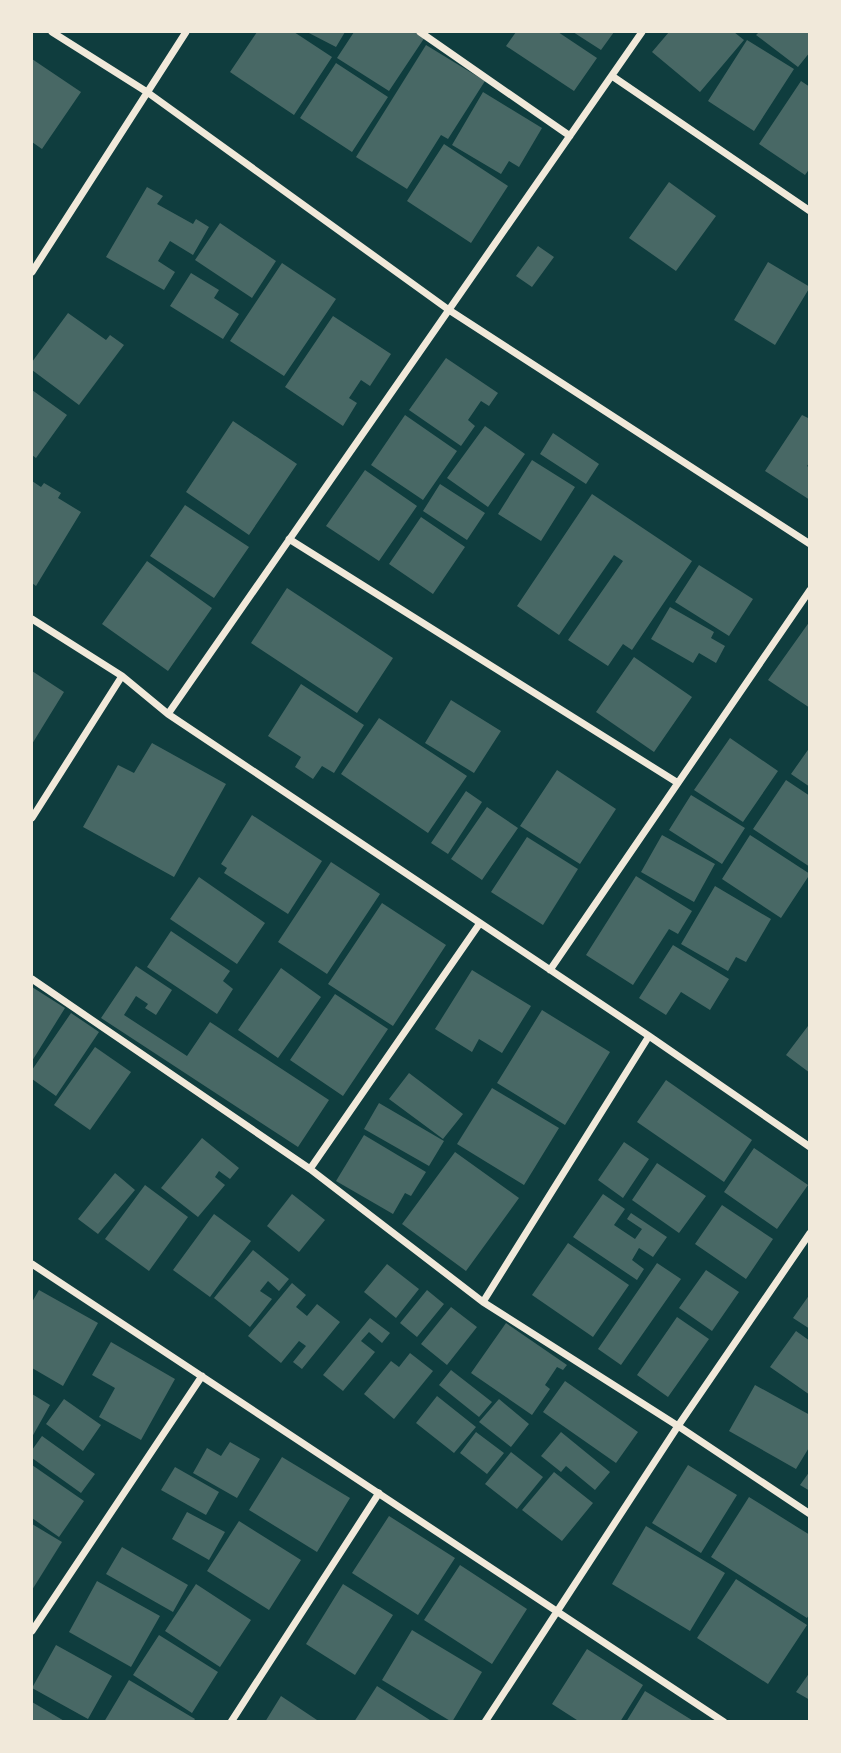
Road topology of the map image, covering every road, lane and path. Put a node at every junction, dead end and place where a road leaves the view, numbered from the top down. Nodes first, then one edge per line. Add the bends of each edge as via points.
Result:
1 (52, 32) edge
2 (186, 32) edge
3 (420, 32) edge
4 (642, 32) edge
5 (612, 76) junction
6 (147, 92) junction
7 (570, 136) junction
8 (810, 211) edge
9 (32, 272) edge
10 (449, 310) junction
11 (289, 539) junction
12 (810, 544) edge
13 (810, 590) edge
14 (32, 619) edge
15 (122, 676) junction
16 (168, 714) junction
17 (678, 783) junction
18 (32, 818) edge
19 (480, 923) junction
20 (550, 970) junction
21 (32, 979) edge
22 (649, 1036) junction
23 (810, 1147) edge
24 (310, 1169) junction
25 (810, 1233) edge
26 (32, 1264) edge
27 (483, 1302) junction
28 (202, 1376) junction
29 (678, 1426) junction
30 (379, 1493) junction
31 (810, 1514) edge
32 (558, 1612) junction
33 (32, 1632) edge
34 (231, 1721) edge
35 (485, 1721) edge
36 (724, 1721) edge

1 - 6 street
2 - 6 street
3 - 7 street
4 - 5 street
5 - 7 street
5 - 8 street
6 - 9 street
6 - 10 street
7 - 10 street
10 - 11 street
10 - 12 street
11 - 16 street
11 - 17 street
13 - 17 street
14 - 15 street
15 - 16 street
15 - 18 street
16 - 19 street
17 - 20 street
19 - 20 street
19 - 24 street
20 - 22 street
21 - 24 street
22 - 23 street
22 - 27 street
24 - 27 street
25 - 29 street
26 - 28 street
27 - 29 street
28 - 30 street
28 - 33 street
29 - 31 street
29 - 32 street
30 - 32 street
30 - 34 street
32 - 35 street
32 - 36 street

